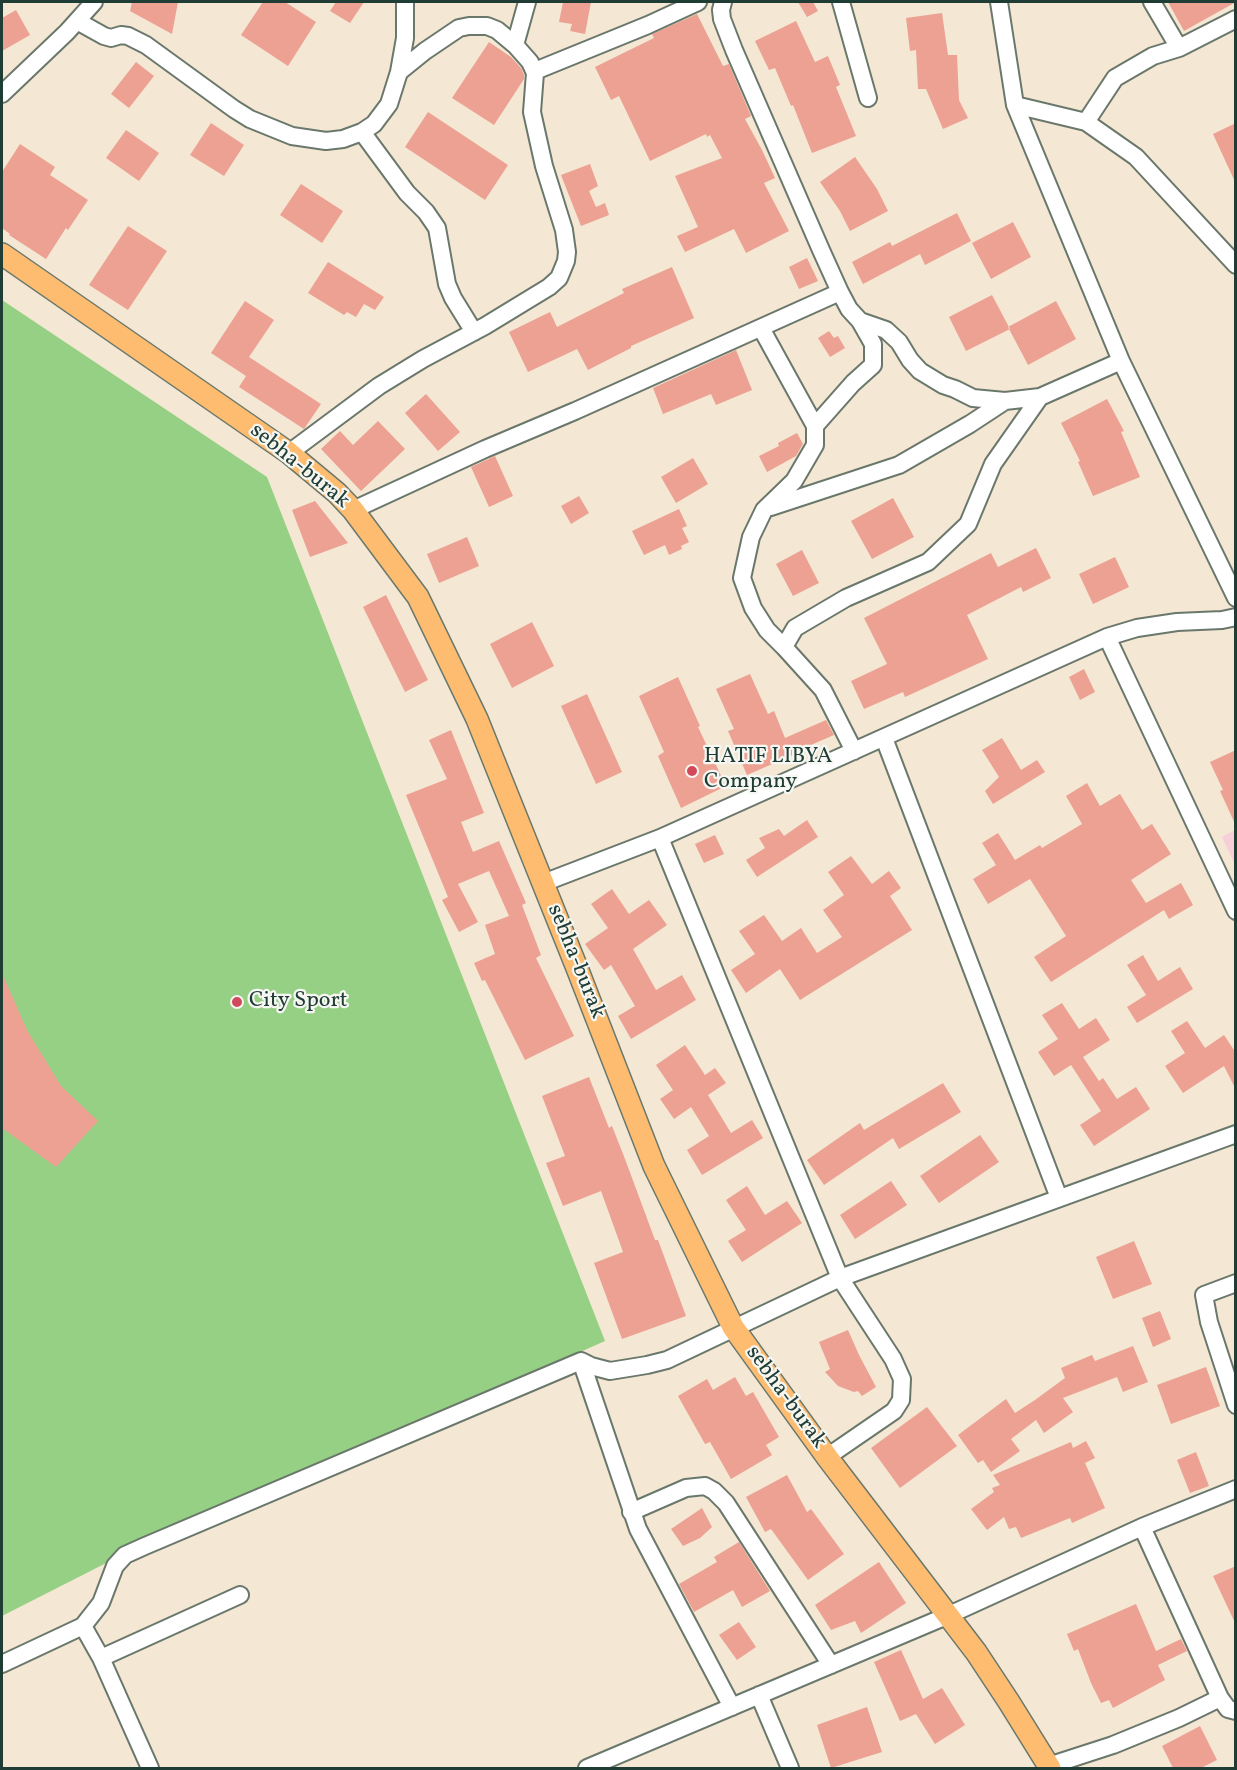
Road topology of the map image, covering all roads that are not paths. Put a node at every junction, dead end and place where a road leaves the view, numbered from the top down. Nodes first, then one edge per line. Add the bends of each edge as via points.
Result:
1 (94, 2) edge
2 (405, 2) edge
3 (527, 2) edge
4 (698, 2) edge
5 (723, 2) edge
6 (841, 2) edge
7 (999, 2) edge
8 (1152, 2) edge
9 (1236, 20) edge
10 (77, 21) junction
11 (515, 45) junction
12 (1179, 48) junction
13 (535, 71) junction
14 (399, 72) junction
15 (2, 94) edge
16 (868, 98) dead end
17 (1015, 105) junction
18 (1086, 122) junction
19 (362, 132) junction
20 (2, 254) edge
21 (1236, 265) edge
22 (840, 292) junction
23 (860, 321) junction
24 (761, 328) junction
25 (474, 332) junction
26 (1121, 361) junction
27 (1040, 398) junction
28 (1005, 401) junction
29 (815, 426) junction
30 (289, 453) junction
31 (767, 508) junction
32 (353, 510) junction
33 (1236, 598) edge
34 (1236, 617) edge
35 (1107, 637) junction
36 (784, 647) junction
37 (884, 738) junction
38 (854, 751) junction
39 (660, 838) junction
40 (543, 884) junction
41 (1236, 911) edge
42 (1236, 1134) edge
43 (1059, 1198) junction
44 (840, 1278) junction
45 (1236, 1283) edge
46 (733, 1327) junction
47 (581, 1361) junction
48 (1236, 1406) edge
49 (827, 1457) junction
50 (1236, 1489) edge
51 (631, 1512) junction
52 (1142, 1527) junction
53 (240, 1595) dead end
54 (949, 1615) junction
55 (83, 1626) junction
56 (100, 1658) junction
57 (2, 1664) edge
58 (831, 1665) junction
59 (759, 1695) junction
60 (1220, 1698) junction
61 (732, 1707) junction
62 (1236, 1711) edge
63 (1049, 1767) edge
64 (150, 1768) edge
65 (587, 1768) edge
66 (790, 1768) edge

1 - 10 street
2 - 14 street via 405,38
3 - 11 street
4 - 13 street
5 - 22 street via 722,19 734,50
6 - 16 street
7 - 17 street
8 - 12 street
9 - 12 street
10 - 15 street
10 - 19 street via 104,36 134,38 234,110 277,131 326,141
11 - 13 street
11 - 14 street via 487,26 459,28
12 - 18 street via 1153,56 1115,78
13 - 25 street via 532,112 543,166 564,230 566,261 559,278 549,287
14 - 19 street via 389,104 374,124
17 - 18 street
17 - 26 street
18 - 21 street via 1136,157
19 - 25 street via 437,228 450,291
20 - 30 main road, sebha-burak
22 - 23 street
22 - 24 street
23 - 28 street via 886,330 920,371 933,380 973,398
23 - 29 street via 873,344 873,365
24 - 29 street
24 - 32 street
25 - 30 street via 379,386
26 - 27 street
26 - 33 street
27 - 28 street
27 - 36 street via 993,464 968,524 950,542 928,562 846,598 795,628
28 - 31 street via 899,465
29 - 31 street via 815,445 794,481
30 - 32 main road, sebha-burak
31 - 36 street via 751,537 742,578 753,608
32 - 40 main road, sebha-burak via 418,597 429,618 477,718
34 - 35 street via 1137,628
35 - 37 street
35 - 41 street
36 - 38 street via 823,690
37 - 38 street
37 - 43 street
38 - 39 street
39 - 40 street
39 - 44 street
40 - 46 main road, sebha-burak via 654,1166
42 - 43 street
43 - 44 street
44 - 46 street
44 - 49 street via 893,1359 902,1379 901,1400 894,1412
45 - 48 street via 1204,1295
46 - 47 street via 667,1360 647,1365 610,1371
46 - 49 main road, sebha-burak
47 - 51 street
47 - 55 street via 125,1555 115,1566 101,1603
49 - 54 main road, sebha-burak
50 - 52 street
51 - 58 street via 686,1488 705,1486 714,1491 726,1503
51 - 61 street
52 - 54 street
52 - 60 street
53 - 56 street
54 - 58 street
54 - 63 main road, sebha-burak
55 - 56 street
55 - 57 street
56 - 64 street
58 - 59 street
59 - 61 street
59 - 66 street
60 - 62 street via 1228,1709
60 - 63 street via 1113,1745
61 - 65 street

